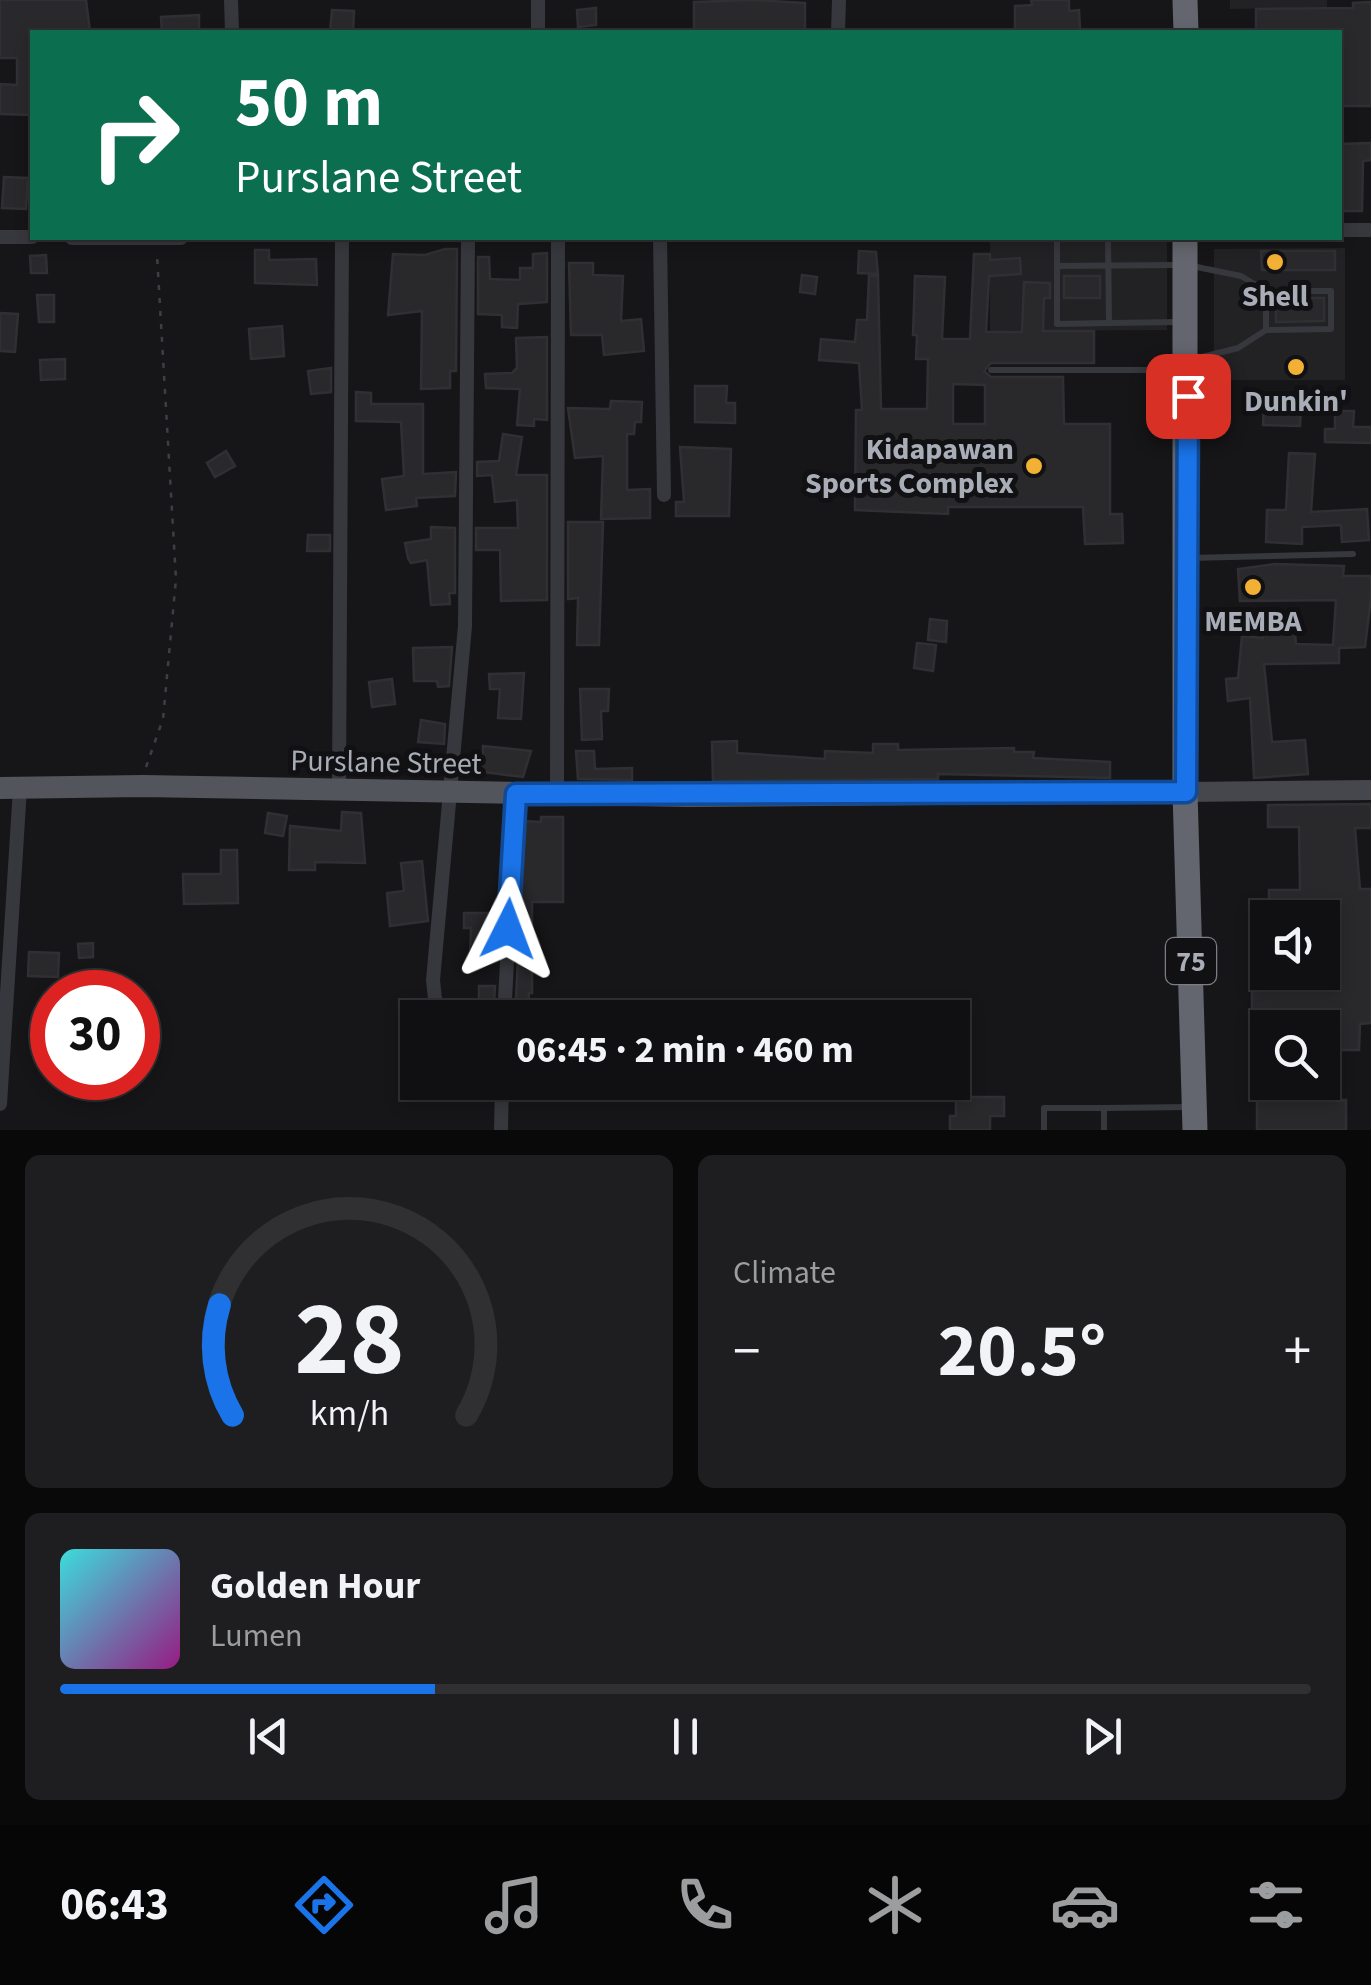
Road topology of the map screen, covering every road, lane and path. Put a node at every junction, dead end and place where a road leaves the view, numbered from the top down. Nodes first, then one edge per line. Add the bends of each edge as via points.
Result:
1 (231, 0) edge
2 (538, 0) edge
3 (839, 0) edge
4 (1185, 0) edge
5 (232, 30) edge
6 (538, 30) edge
7 (838, 30) edge
8 (1186, 30) edge
9 (1342, 230) edge
10 (1371, 230) edge
11 (0, 237) edge
12 (30, 237) edge
13 (156, 240) edge
14 (342, 240) edge
15 (468, 240) edge
16 (558, 240) edge
17 (660, 240) edge
18 (1057, 240) edge
19 (1108, 240) edge
20 (1185, 240) edge
21 (1186, 265) junction
22 (1057, 266) junction
23 (1108, 267) junction
24 (1266, 291) junction
25 (1186, 322) junction
26 (1109, 323) junction
27 (1266, 330) junction
28 (1188, 365) junction
29 (990, 370) dead end
30 (664, 495) dead end
31 (1353, 554) dead end
32 (1186, 558) junction
33 (144, 786) junction
34 (10, 788) edge
35 (1371, 790) edge
36 (339, 791) junction
37 (556, 791) junction
38 (451, 792) junction
39 (1186, 792) junction
40 (516, 794) junction
41 (435, 1000) edge
42 (505, 1000) edge
43 (502, 1100) edge
44 (0, 1104) edge
45 (1104, 1108) junction
46 (1195, 1119) edge
47 (501, 1130) edge
48 (1044, 1130) edge
49 (1104, 1130) edge

1 - 5 street
2 - 6 street
3 - 7 street
4 - 8 highway
9 - 10 street
11 - 12 street
13 - 33 path via 176,579 163,719
14 - 36 street
15 - 38 street via 465,626
16 - 37 street
17 - 30 street
18 - 22 lane
19 - 23 lane
20 - 21 highway, 75
21 - 23 lane
21 - 24 lane via 1241,276
21 - 25 highway, 75
22 - 23 lane
22 - 26 lane via 1057,324
23 - 26 lane
24 - 27 lane
24 - 27 lane via 1331,291 1331,330
25 - 26 lane
25 - 28 highway, 75
27 - 28 lane
28 - 29 lane
28 - 32 highway, 75
31 - 32 lane
32 - 39 highway, 75
33 - 34 main road, Purslane Street
33 - 36 main road, Purslane Street
34 - 44 street
35 - 39 street, Purslane Street
36 - 38 main road, Purslane Street
37 - 39 main road, Purslane Street
37 - 40 main road, Purslane Street
38 - 40 main road, Purslane Street
38 - 41 street
39 - 46 highway, 75
40 - 42 street
43 - 47 street
45 - 46 lane
45 - 48 lane via 1044,1108
45 - 49 lane

